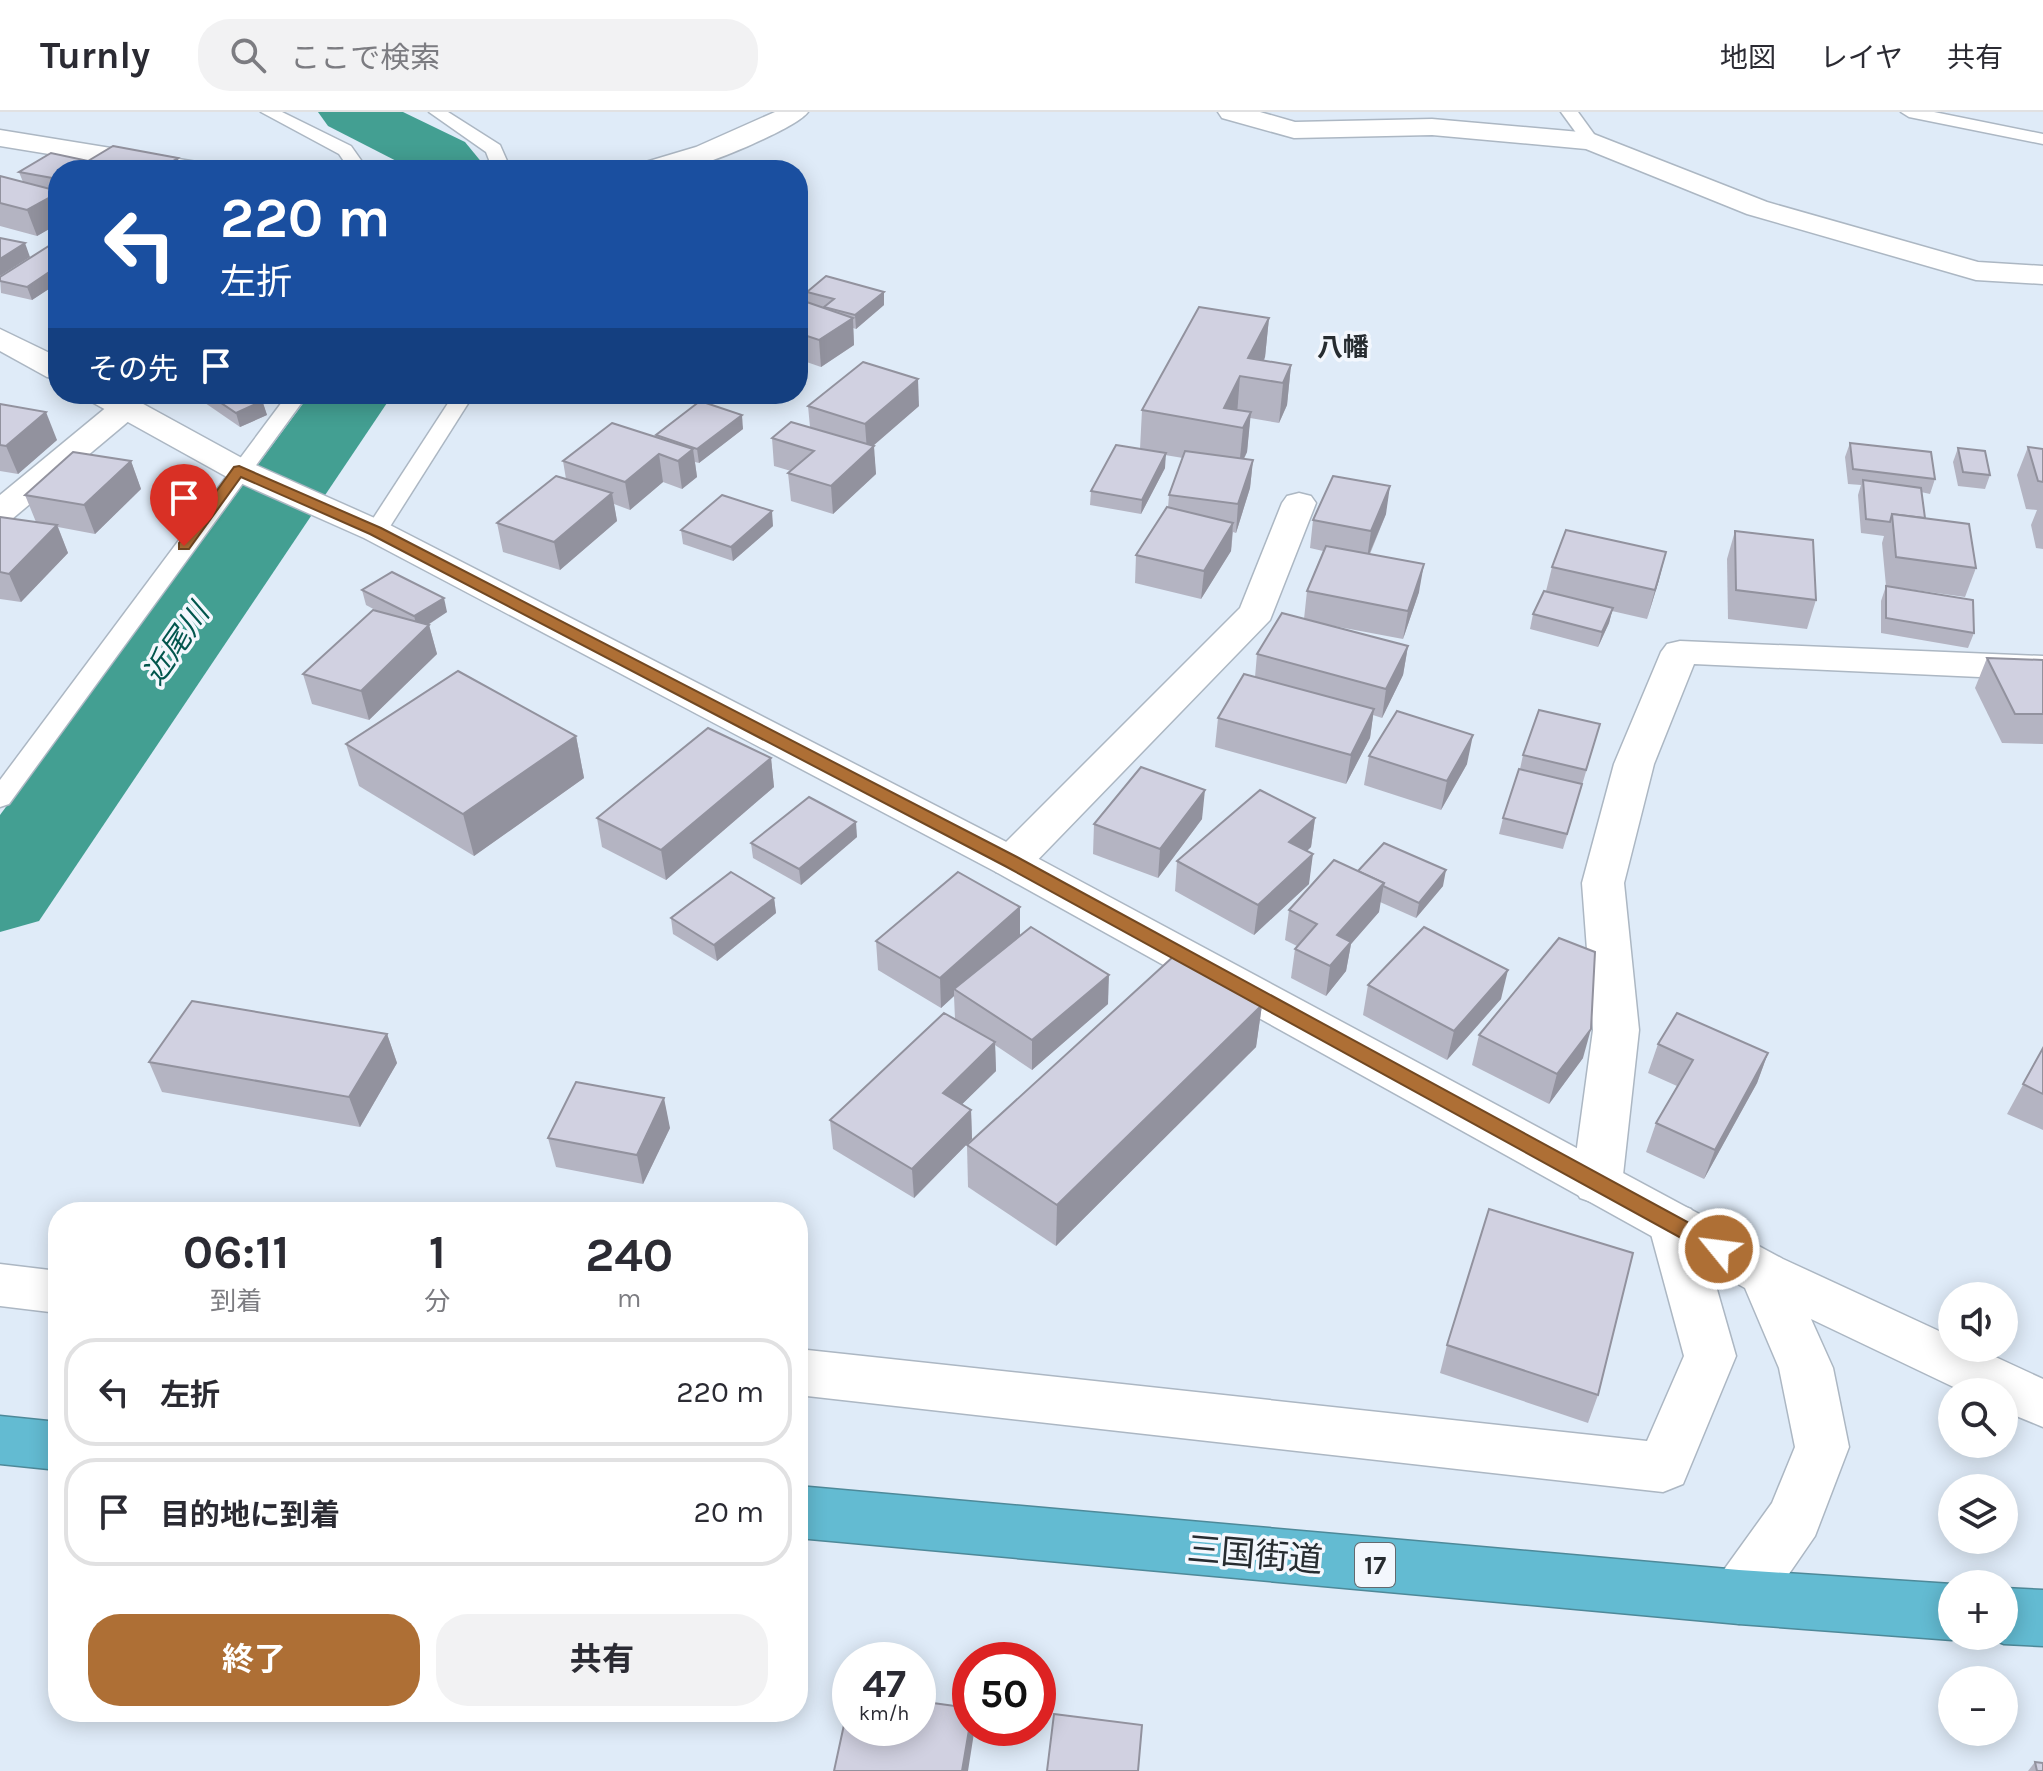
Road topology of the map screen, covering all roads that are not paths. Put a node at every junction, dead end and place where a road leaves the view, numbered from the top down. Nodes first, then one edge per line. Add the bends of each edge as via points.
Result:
1 (269, 112) edge
2 (437, 112) edge
3 (795, 112) edge
4 (1231, 112) edge
5 (1569, 112) edge
6 (1909, 112) edge
7 (0, 138) edge
8 (2043, 139) edge
9 (1591, 141) junction
10 (135, 160) edge
11 (352, 160) edge
12 (498, 160) edge
13 (689, 160) edge
14 (2043, 275) edge
15 (0, 338) edge
16 (48, 364) edge
17 (110, 404) edge
18 (118, 404) edge
19 (290, 404) edge
20 (458, 404) edge
21 (239, 470) junction
22 (1299, 503) dead end
23 (0, 512) edge
24 (376, 531) junction
25 (2043, 668) edge
26 (0, 798) edge
27 (1011, 862) junction
28 (1597, 1184) junction
29 (1673, 1223) junction
30 (1765, 1274) junction
31 (0, 1285) edge
32 (48, 1291) edge
33 (808, 1373) edge
34 (2043, 1404) edge
35 (0, 1440) edge
36 (48, 1445) edge
37 (808, 1513) edge
38 (1739, 1597) junction
39 (1938, 1611) edge
40 (2018, 1617) edge
41 (2043, 1618) edge

1 - 11 lane via 345,150
2 - 12 lane via 494,149
3 - 13 street
4 - 9 street via 1294,130 1432,127
5 - 9 lane
6 - 8 lane
7 - 10 street
9 - 14 street via 1757,208 1976,271
15 - 16 street
17 - 23 street
18 - 21 street
19 - 21 lane
20 - 24 lane
21 - 24 street
21 - 26 lane
22 - 27 street via 1257,612
24 - 27 street
25 - 28 street via 1680,652 1634,764 1603,883 1616,1030
27 - 28 street
28 - 29 street
29 - 30 street
29 - 33 street via 1710,1356 1663,1467
30 - 34 street
30 - 38 street via 1806,1368 1822,1447 1795,1518
31 - 32 street
35 - 36 highway
37 - 38 highway, 三国街道 / 17
38 - 39 highway, 三国街道 / 17
40 - 41 highway

